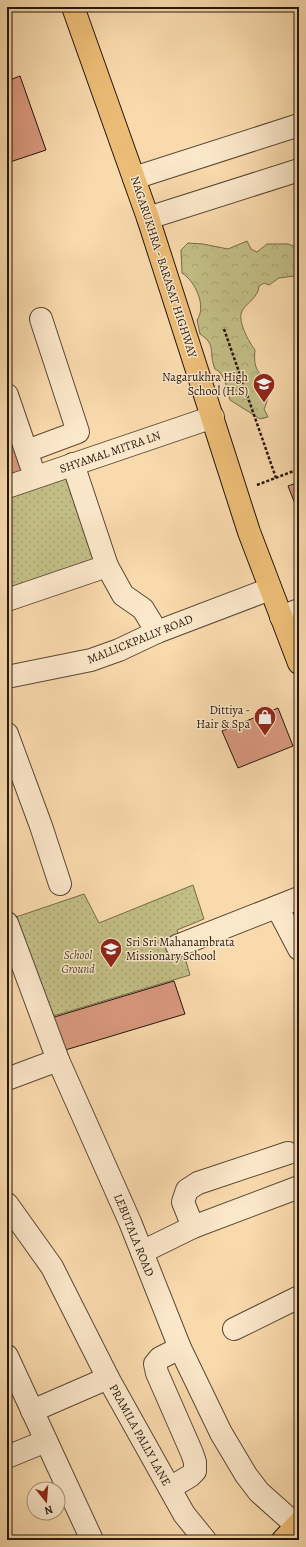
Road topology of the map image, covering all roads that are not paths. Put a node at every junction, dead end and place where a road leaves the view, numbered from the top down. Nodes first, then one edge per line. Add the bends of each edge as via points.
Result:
1 (73, 7) edge
2 (299, 125) edge
3 (299, 170) edge
4 (134, 178) junction
5 (148, 218) junction
6 (40, 319) dead end
7 (7, 395) edge
8 (213, 417) junction
9 (27, 451) junction
10 (73, 464) junction
11 (34, 478) junction
12 (7, 487) edge
13 (107, 566) junction
14 (270, 589) junction
15 (7, 600) edge
16 (290, 614) edge
17 (157, 632) junction
18 (299, 663) edge
19 (7, 677) edge
20 (7, 734) edge
21 (60, 884) dead end
22 (299, 898) edge
23 (276, 907) junction
24 (7, 923) edge
25 (177, 946) dead end
26 (299, 949) edge
27 (58, 1060) junction
28 (7, 1079) edge
29 (288, 1153) dead end
30 (299, 1187) edge
31 (7, 1204) edge
32 (193, 1227) junction
33 (142, 1252) junction
34 (299, 1297) edge
35 (234, 1329) dead end
36 (180, 1348) junction
37 (7, 1356) edge
38 (108, 1378) junction
39 (32, 1411) junction
40 (46, 1441) junction
41 (7, 1457) edge
42 (170, 1488) junction
43 (293, 1530) edge
44 (92, 1540) edge
45 (205, 1540) edge

1 - 4 main road, NAGARUKHRA - BARASAT HIGHWAY
2 - 4 street
3 - 5 street
4 - 5 main road, NAGARUKHRA - BARASAT HIGHWAY
5 - 8 main road, NAGARUKHRA - BARASAT HIGHWAY
6 - 9 street via 78,432
7 - 9 street
8 - 10 street, SHYAMAL MITRA LN
8 - 14 main road, NAGARUKHRA - BARASAT HIGHWAY
9 - 11 street
10 - 11 street, SHYAMAL MITRA LN
10 - 13 street
11 - 12 street, SHYAMAL MITRA LN
13 - 15 street
13 - 17 street via 124,595 143,609
14 - 16 main road, NAGARUKHRA - BARASAT HIGHWAY
14 - 17 street, MALLICKPALLY ROAD
16 - 18 main road, NAGARUKHRA - BARASAT HIGHWAY
17 - 19 street, MALLICKPALLY ROAD via 91,660
20 - 21 street
22 - 23 street
23 - 25 street
23 - 26 street
24 - 27 street, LEBUTALA ROAD
27 - 28 street
27 - 33 street, LEBUTALA ROAD
29 - 32 street via 198,1183 186,1190 183,1202
30 - 32 street
31 - 38 street via 52,1267
32 - 33 street
33 - 36 street, LEBUTALA ROAD
34 - 35 street
36 - 42 street via 160,1358 155,1364 195,1462 195,1471
36 - 43 street, LEBUTALA ROAD via 221,1433 246,1475
37 - 39 street
38 - 39 street, PRAMILA PALLY LANE
38 - 42 street, PRAMILA PALLY LANE
39 - 40 street
40 - 41 street
40 - 44 street
42 - 45 street, PRAMILA PALLY LANE via 184,1514

